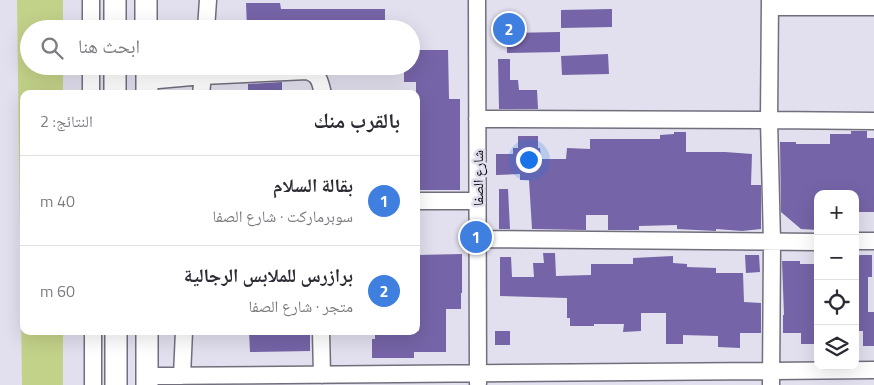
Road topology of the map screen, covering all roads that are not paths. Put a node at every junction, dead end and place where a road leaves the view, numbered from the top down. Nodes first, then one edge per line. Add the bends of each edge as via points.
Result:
1 (91, 0) edge
2 (115, 0) edge
3 (146, 0) edge
4 (208, 0) edge
5 (477, 0) edge
6 (770, 4) edge
7 (874, 7) edge
8 (91, 20) edge
9 (115, 20) edge
10 (146, 20) edge
11 (207, 20) edge
12 (91, 75) edge
13 (178, 75) edge
14 (203, 75) edge
15 (317, 75) edge
16 (147, 80) edge
17 (91, 90) edge
18 (202, 90) edge
19 (321, 90) edge
20 (477, 119) junction
21 (769, 120) junction
22 (874, 121) edge
23 (420, 201) edge
24 (477, 201) junction
25 (478, 239) junction
26 (859, 241) edge
27 (874, 241) edge
28 (772, 242) junction
29 (814, 242) edge
30 (93, 335) edge
31 (116, 335) edge
32 (147, 335) edge
33 (184, 335) edge
34 (321, 335) edge
35 (874, 370) edge
36 (322, 375) junction
37 (182, 376) junction
38 (771, 378) edge
39 (478, 379) edge
40 (147, 380) edge
41 (225, 380) edge
42 (395, 380) edge
43 (93, 385) edge
44 (116, 385) edge

1 - 8 street
2 - 9 main road
3 - 10 main road
4 - 11 street
5 - 20 street, شارع الصفا
6 - 7 street
6 - 21 street
12 - 17 street
13 - 16 street
14 - 18 street
15 - 19 street
20 - 21 street
20 - 24 street, شارع الصفا
21 - 22 street
21 - 28 street
23 - 24 street
24 - 25 street, شارع الصفا
25 - 28 street
25 - 39 street, شارع الصفا
26 - 27 street
28 - 29 street
28 - 38 street
30 - 43 street
31 - 44 main road
32 - 40 main road
33 - 37 street
34 - 36 street
35 - 38 street
36 - 41 street
36 - 42 street
37 - 40 street
37 - 41 street
38 - 39 street
39 - 42 street

